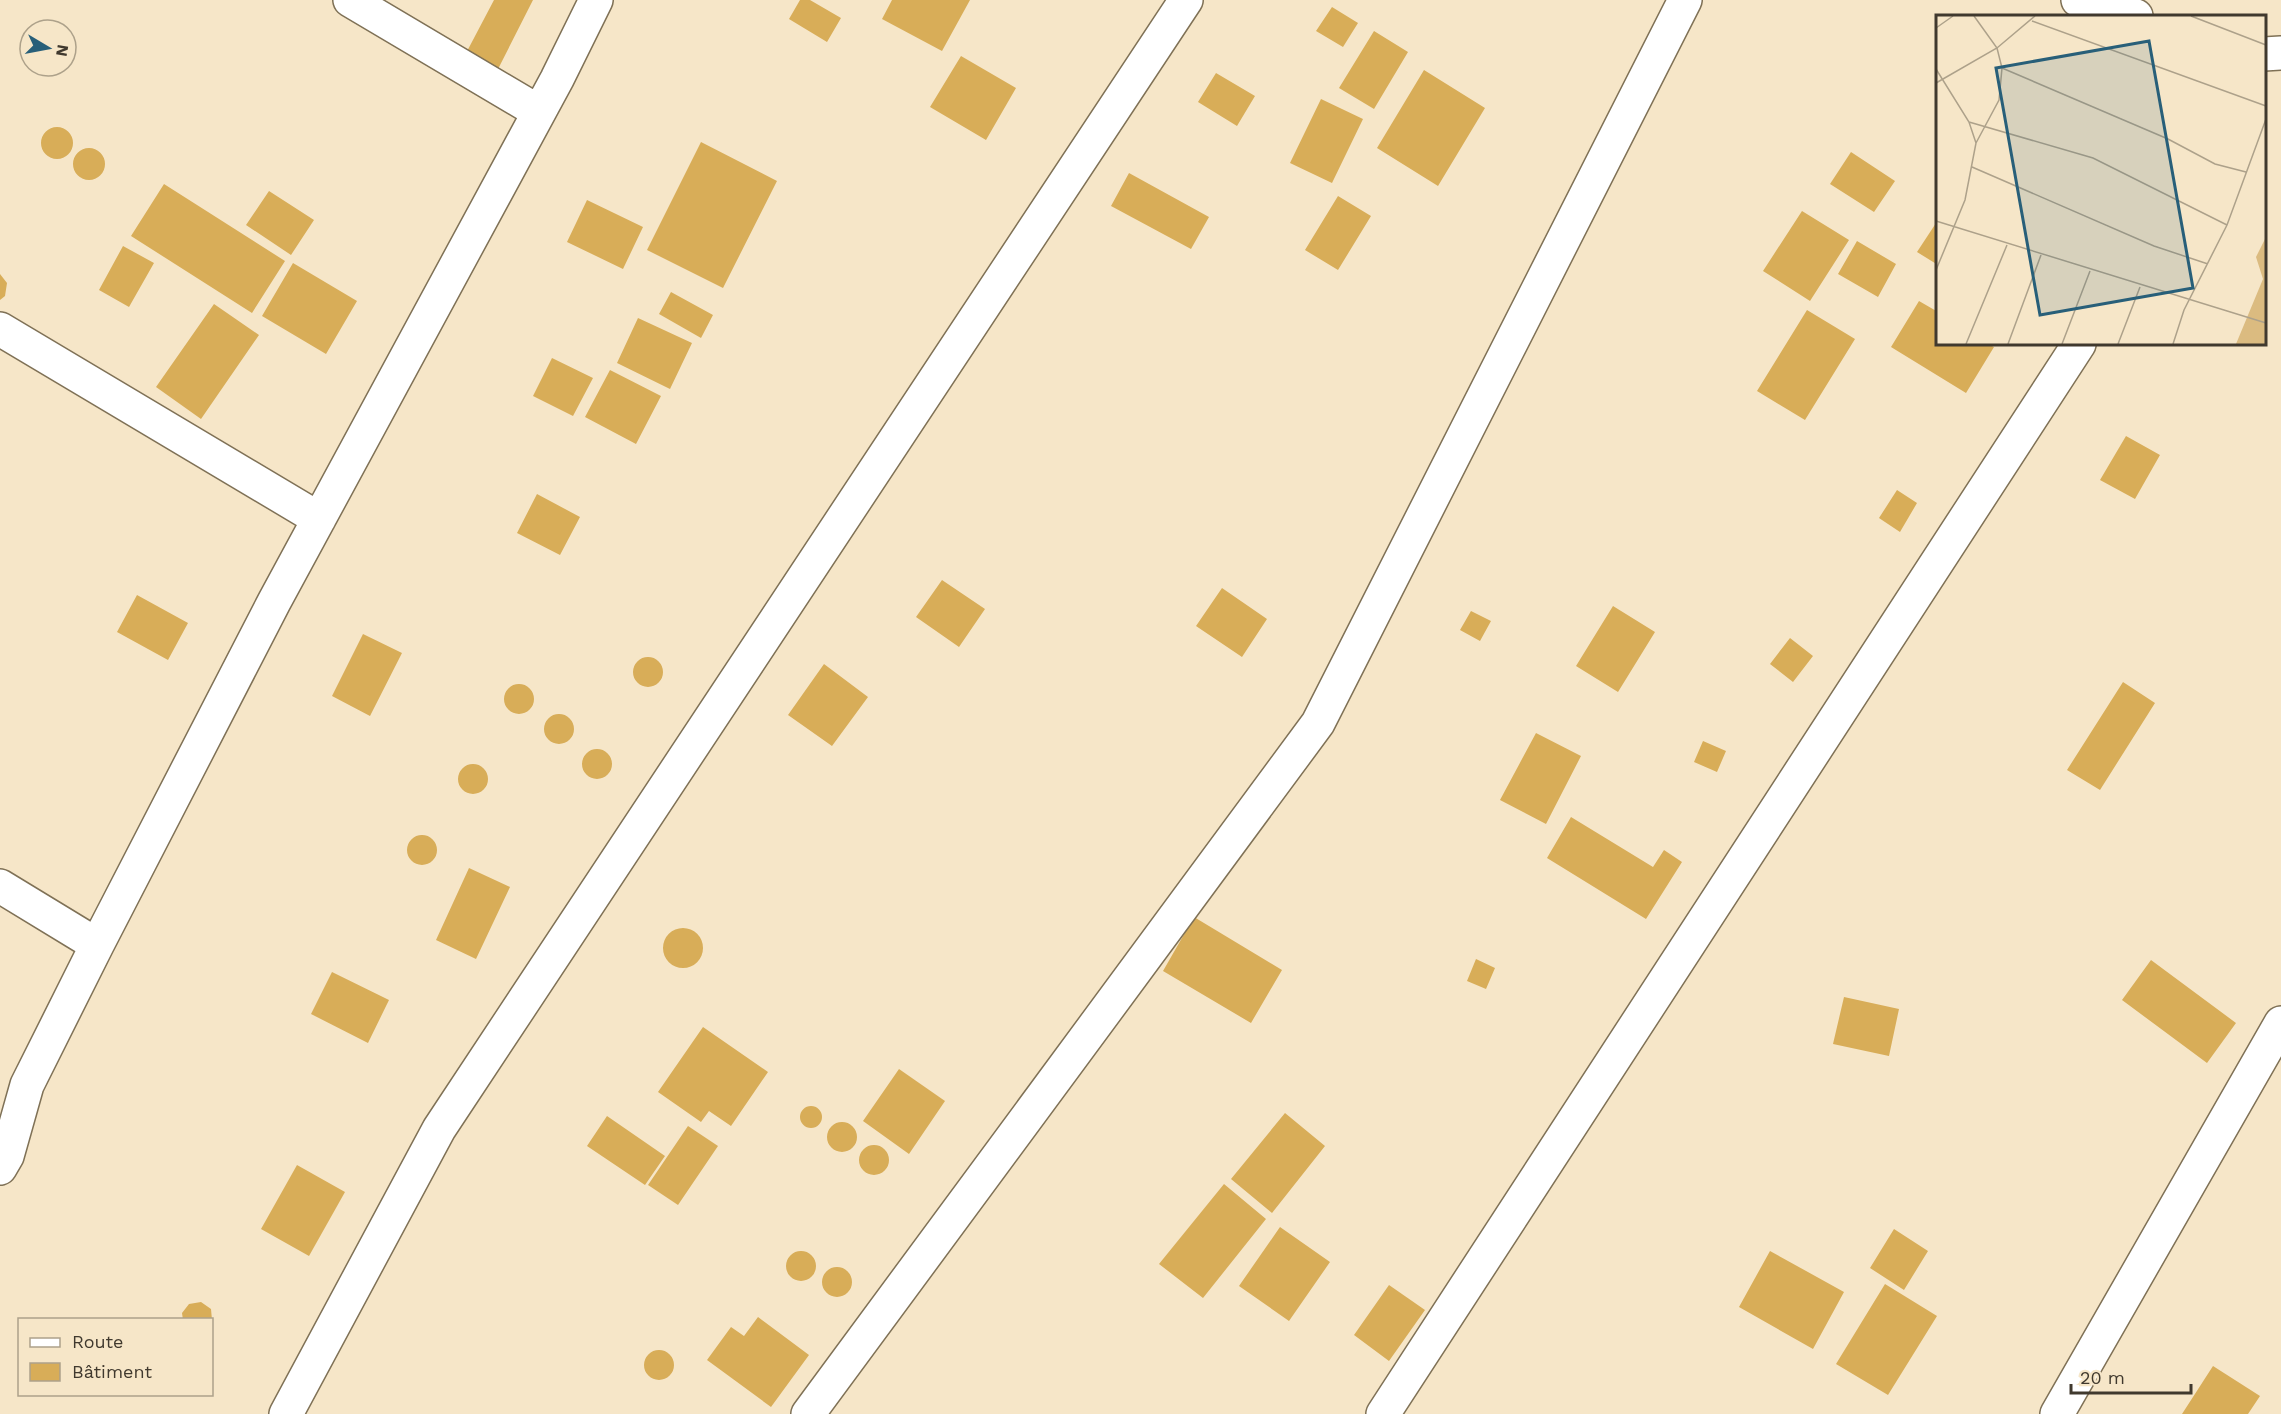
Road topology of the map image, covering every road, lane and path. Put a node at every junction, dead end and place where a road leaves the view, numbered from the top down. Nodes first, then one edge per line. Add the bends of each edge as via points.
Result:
1 (350, 0) edge
2 (596, 0) edge
3 (1185, 0) edge
4 (1685, 0) edge
5 (2078, 0) edge
6 (2132, 15) edge
7 (539, 112) junction
8 (0, 329) edge
9 (2078, 345) edge
10 (319, 519) junction
11 (0, 886) edge
12 (97, 945) junction
13 (2281, 1023) edge
14 (0, 1168) edge
15 (286, 1414) edge
16 (808, 1414) edge
17 (1383, 1414) edge
18 (2057, 1414) edge

1 - 7 street
2 - 7 street
3 - 15 street via 439,1129
4 - 16 street via 1318,723
5 - 6 street
7 - 10 street
8 - 10 street
9 - 17 street
10 - 12 street
11 - 12 street
12 - 14 street via 27,1085
13 - 18 street

